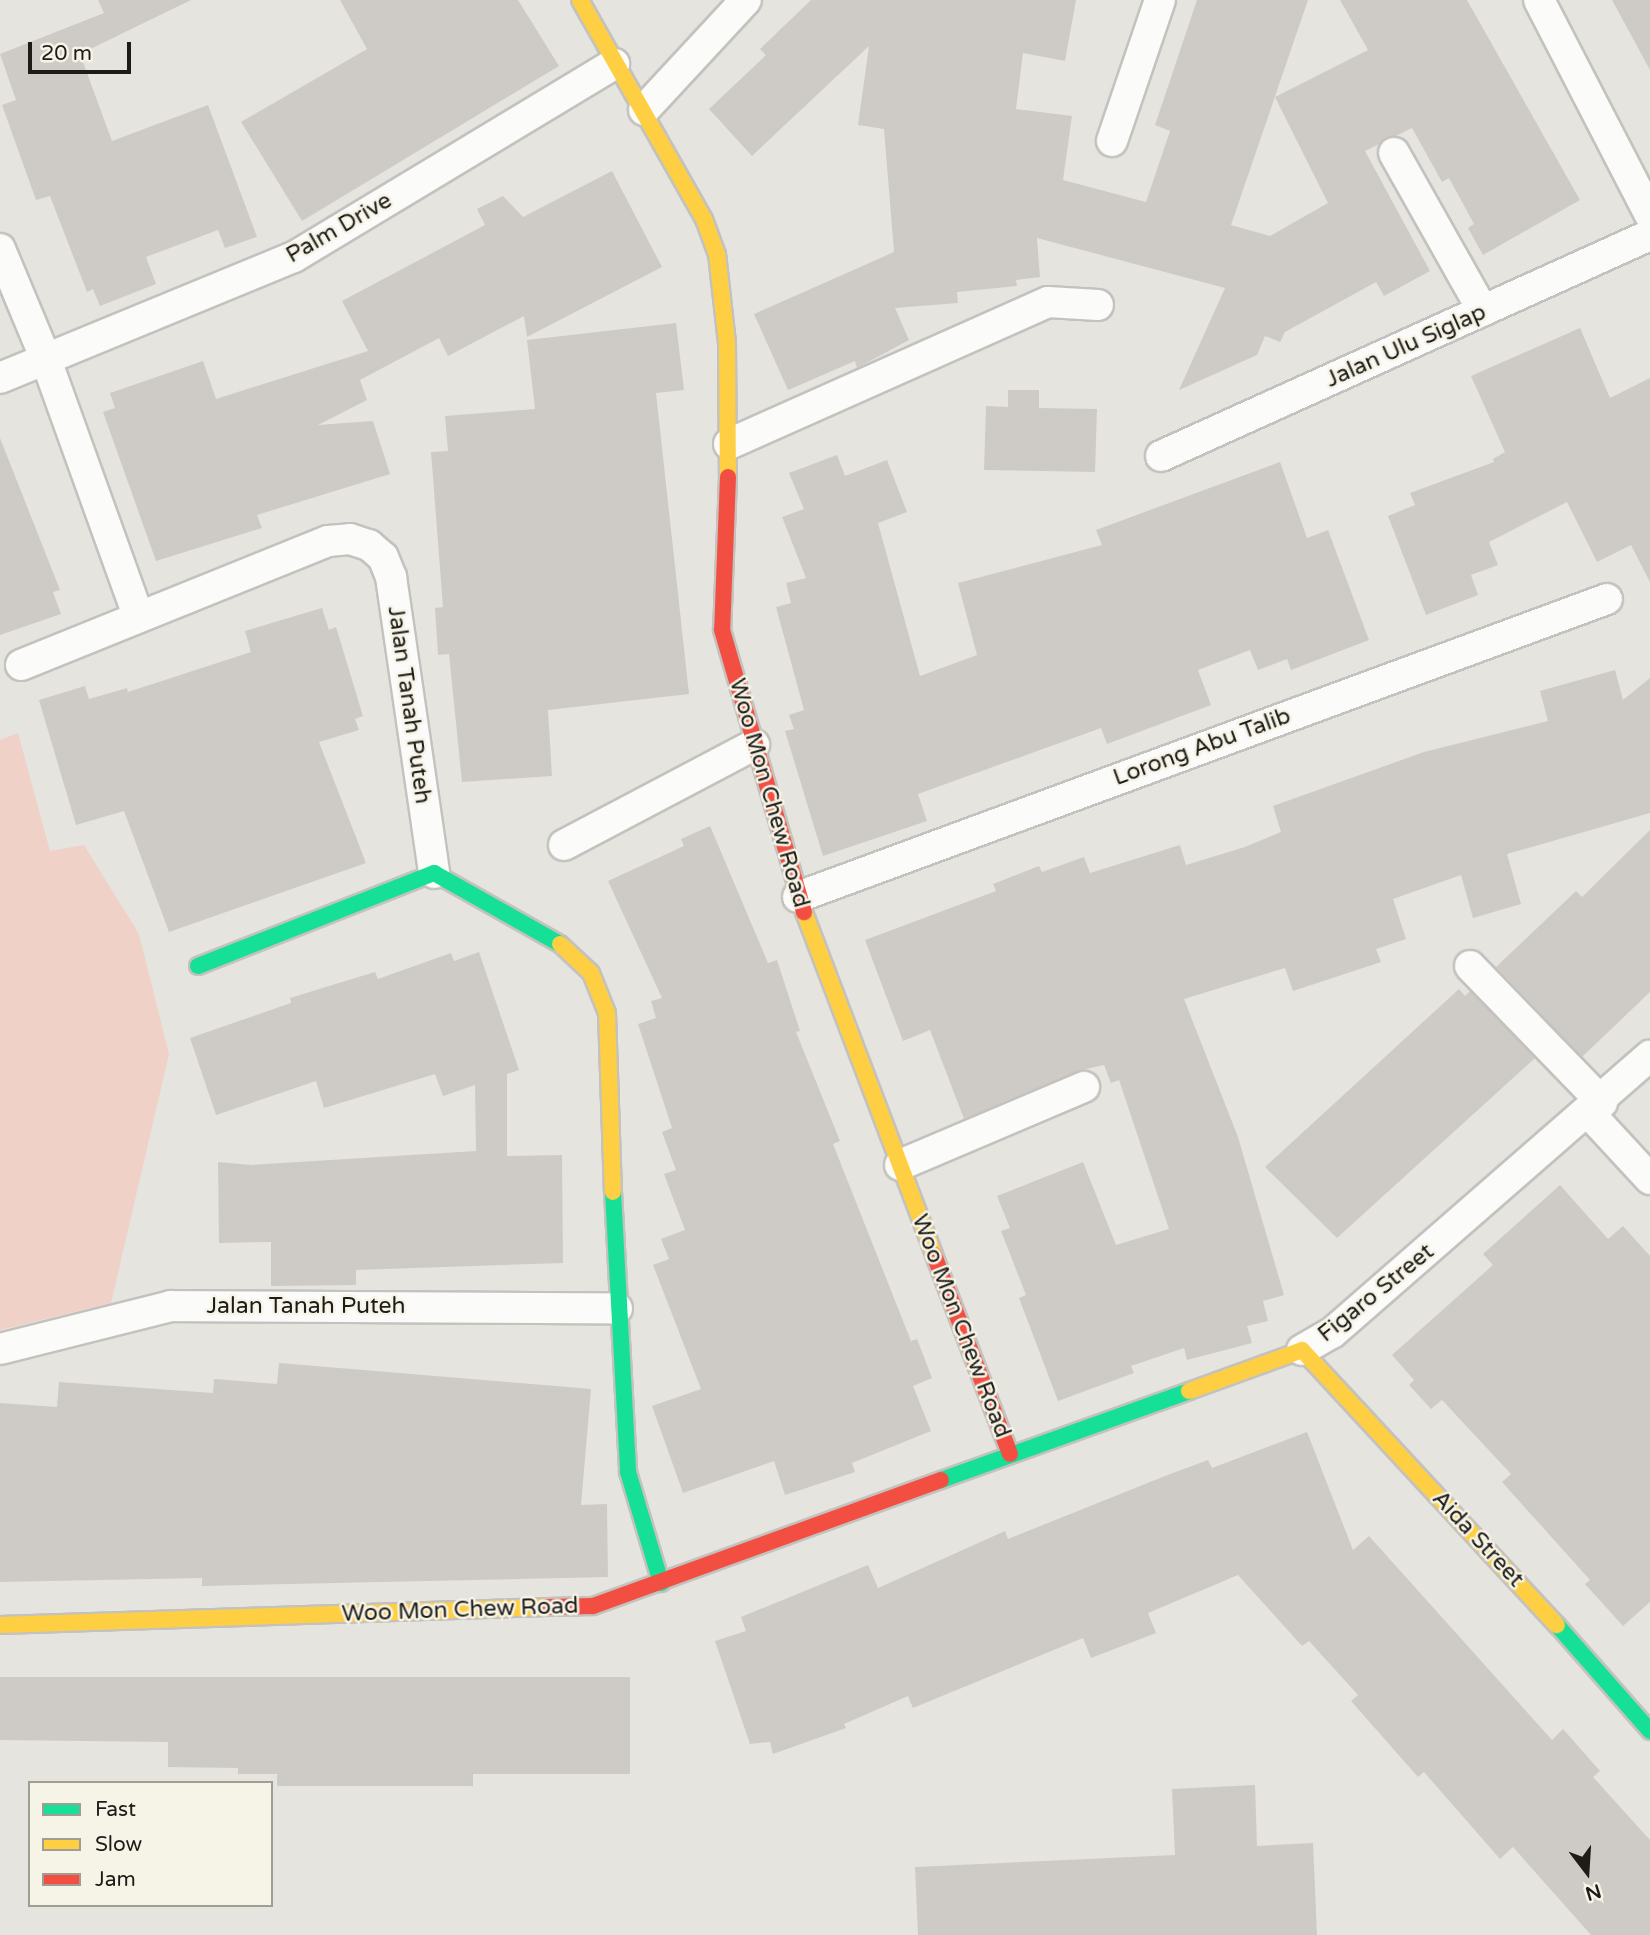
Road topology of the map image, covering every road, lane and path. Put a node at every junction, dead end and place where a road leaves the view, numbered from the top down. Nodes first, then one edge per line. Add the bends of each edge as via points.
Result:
1 (580, 0) edge
2 (746, 0) edge
3 (1160, 0) edge
4 (1539, 0) edge
5 (614, 64) junction
6 (644, 110) junction
7 (1112, 141) dead end
8 (1394, 153) dead end
9 (1650, 215) edge
10 (1650, 235) edge
11 (0, 249) edge
12 (1098, 305) dead end
13 (1483, 311) junction
14 (45, 357) junction
15 (0, 377) edge
16 (729, 444) junction
17 (1161, 456) dead end
18 (1607, 599) dead end
19 (138, 616) junction
20 (21, 665) dead end
21 (754, 745) junction
22 (564, 845) dead end
23 (434, 873) junction
24 (798, 897) junction
25 (198, 966) dead end
26 (1470, 966) dead end
27 (1650, 1056) edge
28 (1084, 1087) dead end
29 (1595, 1107) junction
30 (900, 1165) junction
31 (1650, 1179) edge
32 (617, 1308) junction
33 (0, 1349) edge
34 (1301, 1350) junction
35 (1010, 1454) junction
36 (661, 1583) junction
37 (0, 1625) edge
38 (1650, 1731) edge

1 - 5 street, Woo Mon Chew Road
2 - 6 street
3 - 7 street
4 - 9 street
5 - 6 street, Woo Mon Chew Road
5 - 14 street, Palm Drive via 294,257
6 - 16 street, Woo Mon Chew Road via 704,219 717,254 727,342
8 - 13 street
10 - 13 street, Jalan Ulu Siglap
11 - 14 street
12 - 16 street via 1048,302
13 - 17 street, Jalan Ulu Siglap
14 - 15 street, Palm Drive
14 - 19 street
16 - 21 street, Woo Mon Chew Road via 722,630
18 - 24 street, Lorong Abu Talib
19 - 20 street
19 - 23 street, Jalan Tanah Puteh via 328,541 350,539 369,545 383,557 391,577
21 - 22 street
21 - 24 street, Woo Mon Chew Road
23 - 25 street
23 - 32 street via 578,956 603,996
24 - 30 street, Woo Mon Chew Road
26 - 29 street
27 - 29 street, Figaro Street
28 - 30 street
29 - 31 street
29 - 34 street, Figaro Street via 1332,1333
30 - 35 street, Woo Mon Chew Road
32 - 33 street, Jalan Tanah Puteh via 171,1306
32 - 36 street via 628,1472
34 - 35 street, Figaro Street
34 - 38 street, Aida Street via 1494,1554
35 - 36 street, Woo Mon Chew Road
36 - 37 street, Woo Mon Chew Road via 593,1606

